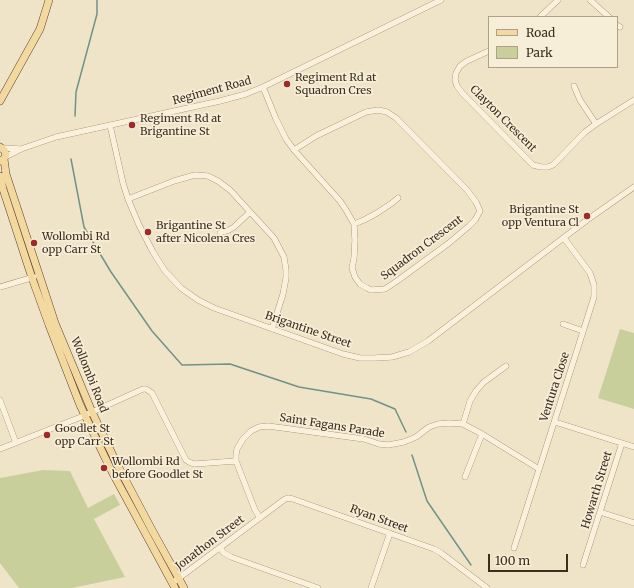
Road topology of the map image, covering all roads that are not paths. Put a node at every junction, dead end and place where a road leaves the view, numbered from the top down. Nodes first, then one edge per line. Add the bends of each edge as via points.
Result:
1 (49, 0) edge
2 (441, 0) edge
3 (558, 0) edge
4 (590, 0) edge
5 (541, 16) edge
6 (608, 16) edge
7 (488, 51) edge
8 (574, 86) dead end
9 (263, 87) junction
10 (634, 100) edge
11 (0, 101) edge
12 (596, 124) junction
13 (110, 125) junction
14 (1, 147) edge
15 (21, 149) junction
16 (294, 150) junction
17 (3, 159) edge
18 (0, 176) edge
19 (634, 187) edge
20 (398, 198) dead end
21 (128, 199) junction
22 (250, 212) junction
23 (354, 224) junction
24 (220, 233) dead end
25 (564, 238) junction
26 (39, 275) junction
27 (32, 278) junction
28 (0, 287) edge
29 (563, 324) dead end
30 (272, 329) junction
31 (583, 331) junction
32 (506, 366) dead end
33 (0, 400) edge
34 (88, 413) junction
35 (555, 422) junction
36 (463, 424) junction
37 (482, 434) junction
38 (16, 443) junction
39 (622, 443) junction
40 (634, 447) edge
41 (0, 449) edge
42 (236, 461) junction
43 (539, 469) junction
44 (465, 476) dead end
45 (600, 512) junction
46 (260, 518) junction
47 (634, 523) edge
48 (390, 533) junction
49 (220, 548) junction
50 (514, 548) dead end
51 (583, 565) dead end
52 (179, 578) junction
53 (173, 586) edge
54 (184, 588) edge
55 (318, 588) edge
56 (371, 588) edge
57 (487, 588) edge

1 - 11 main road via 40,29
2 - 9 street, Regiment Road
3 - 5 street
4 - 6 street
7 - 12 street, Clayton Crescent via 460,66 456,73 457,86 533,165 553,165
8 - 12 street
9 - 13 street, Regiment Road via 220,101
9 - 16 street, Squadron Crescent via 276,119
10 - 12 street
13 - 15 street, Regiment Road via 56,137
13 - 21 street, Brigantine Street
14 - 15 street, Regiment Road
14 - 17 main road, Wollombi Road via 5,152
15 - 17 street, Regiment Road
16 - 23 street, Squadron Crescent via 340,201
16 - 23 street, Squadron Crescent via 316,136 366,112 387,112 467,190 480,211 475,220 449,243 385,289 371,290 360,284 355,277 352,268
17 - 26 main road, Wollombi Road
18 - 27 main road, Wollombi Road
19 - 25 street, Brigantine Street
20 - 23 street via 377,213
21 - 22 street via 174,181 195,175 208,176 230,190
21 - 30 street, Brigantine Street via 153,252 165,271 181,288 214,308
22 - 24 street via 234,227
22 - 30 street via 274,238 284,257 286,278
25 - 30 street, Brigantine Street via 428,341 409,352 392,357 360,358
25 - 31 street, Ventura Close via 586,267 594,285 594,297
26 - 27 street
26 - 34 main road, Wollombi Road
27 - 28 street
27 - 34 main road, Wollombi Road via 49,325
29 - 31 street
31 - 35 street, Ventura Close
32 - 36 street via 476,391
33 - 38 street
34 - 38 street
34 - 42 street via 146,389 152,393 186,460 194,464
34 - 52 main road, Wollombi Road
34 - 53 main road, Wollombi Road via 110,468
35 - 39 street
35 - 43 street, Ventura Close
36 - 37 street, Saint Fagans Parade
36 - 42 street, Saint Fagans Parade via 438,424 416,437 388,445 364,439 268,426 259,427 250,431 243,439
37 - 43 street, Saint Fagans Parade
37 - 44 street
38 - 41 street
39 - 40 street
39 - 45 street, Howarth Street
42 - 46 street
43 - 50 street, Ventura Close
45 - 47 street
45 - 51 street, Howarth Street
46 - 48 street, Ryan Street via 290,498
46 - 49 street, Jonathon Street
48 - 56 street
48 - 57 street, Ryan Street via 438,551
49 - 52 street, Jonathon Street
49 - 55 street via 231,557
52 - 53 street, Jonathon Street
52 - 54 main road, Wollombi Road

